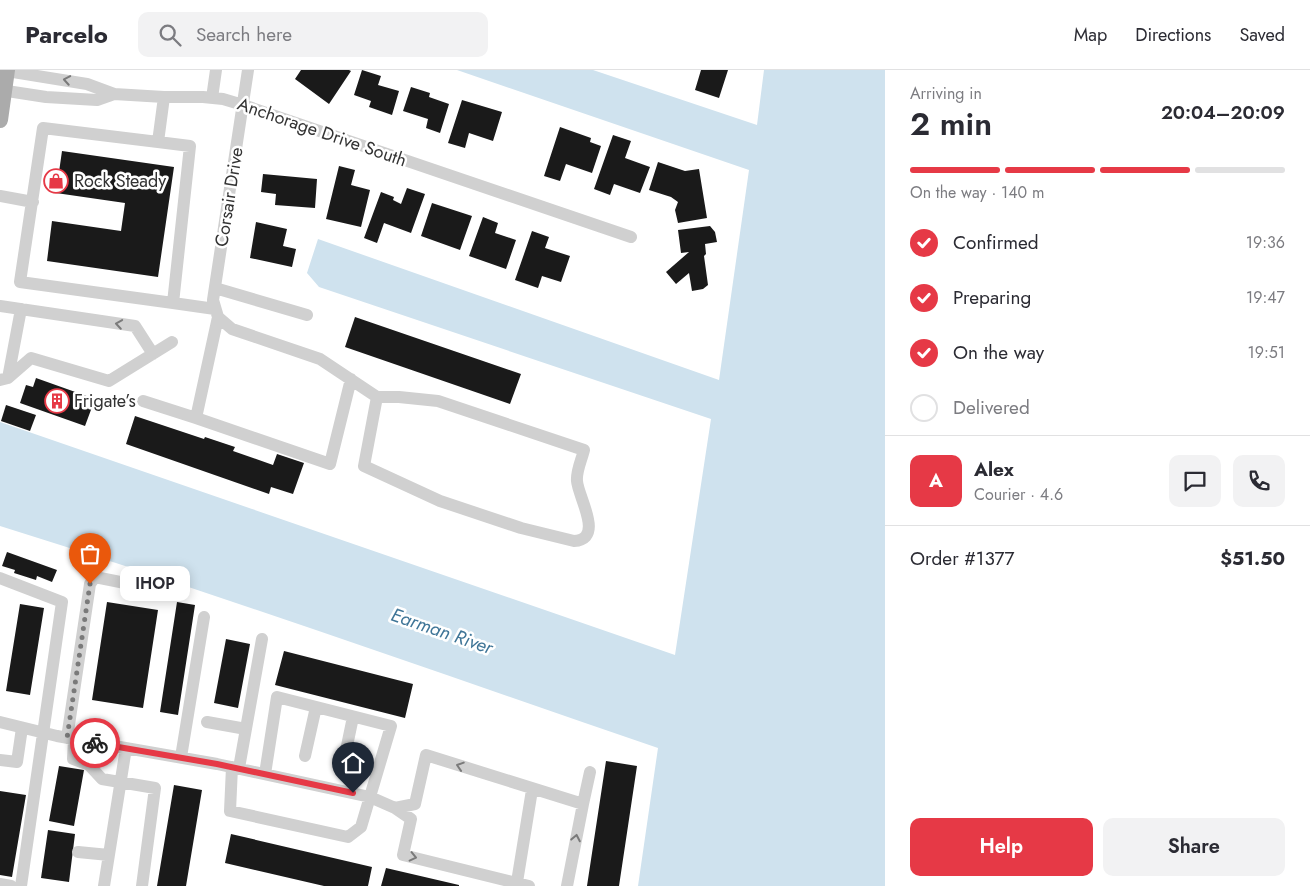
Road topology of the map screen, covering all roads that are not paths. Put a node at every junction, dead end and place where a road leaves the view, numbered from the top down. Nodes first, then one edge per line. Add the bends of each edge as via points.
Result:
1 (216, 70) edge
2 (248, 70) edge
3 (5, 71) edge
4 (2, 90) edge
5 (114, 94) junction
6 (164, 98) junction
7 (212, 98) junction
8 (243, 105) junction
9 (0, 120) edge
10 (158, 142) junction
11 (0, 196) edge
12 (33, 202) junction
13 (631, 237) dead end
14 (215, 288) junction
15 (173, 302) junction
16 (0, 306) edge
17 (22, 309) junction
18 (307, 315) dead end
19 (218, 316) junction
20 (172, 342) dead end
21 (154, 354) junction
22 (351, 378) junction
23 (4, 379) edge
24 (377, 396) junction
25 (143, 401) dead end
26 (196, 418) junction
27 (0, 578) edge
28 (0, 582) edge
29 (150, 588) dead end
30 (204, 618) dead end
31 (262, 639) dead end
32 (316, 706) junction
33 (353, 717) junction
34 (0, 722) edge
35 (207, 722) dead end
36 (22, 728) junction
37 (246, 729) junction
38 (44, 733) junction
39 (71, 738) junction
40 (126, 748) junction
41 (305, 756) dead end
42 (181, 757) junction
43 (0, 760) edge
44 (343, 765) dead end
45 (236, 768) junction
46 (590, 772) dead end
47 (265, 774) junction
48 (121, 782) junction
49 (532, 790) junction
50 (370, 797) junction
51 (583, 804) junction
52 (395, 808) junction
53 (78, 852) dead end
54 (109, 856) junction
55 (0, 884) edge
56 (523, 884) edge
57 (11, 886) edge
58 (21, 886) edge
59 (104, 886) edge
60 (142, 886) edge
61 (567, 886) edge

1 - 7 street
2 - 8 street, Corsair Drive
3 - 4 main road
5 -> 3 street via 87,84
4 - 5 street, Anchorage Drive South via 97,100
4 - 9 main road
5 - 6 street, Anchorage Drive South
6 - 7 street, Anchorage Drive South
6 - 10 street
7 - 8 street, Anchorage Drive South
8 - 13 street, Anchorage Drive South
8 - 14 street, Corsair Drive
10 - 12 street via 43,128
10 - 15 street via 190,146
11 - 12 street
12 - 15 street via 20,282
14 - 18 street
14 - 19 street, Corsair Drive via 213,300
15 - 19 street
16 - 17 street
21 -> 17 street via 135,326
17 - 23 street
19 - 22 street via 232,329 320,359
19 - 26 street, Corsair Drive
20 - 21 street
21 - 23 street via 109,381 32,358
22 - 24 street
22 - 26 street via 330,464
24 - 24 street via 438,401 584,450 577,480 590,523 585,538 574,542 521,528 440,501 364,466
25 - 26 street
27 - 28 street
27 - 38 street via 62,602
29 - 39 street via 96,577 90,584
30 - 42 street
31 - 37 street
32 - 33 street
32 - 41 street
32 - 47 street via 277,697
33 - 44 street
33 - 50 street via 391,726
34 - 36 street
35 - 37 street
36 - 38 street
36 - 43 street via 17,762
37 - 45 street
38 - 39 street
38 - 58 street
39 - 40 street
39 - 48 street via 73,759 89,765 102,778
40 - 42 street
40 - 48 street
42 - 45 street
45 - 47 street
45 - 50 street via 230,811 348,837 361,826
46 - 51 street
47 - 50 street
48 - 54 street
48 - 60 street via 156,788
49 - 51 street
49 -> 52 street via 426,755 414,804
49 - 56 street
50 - 52 street
61 -> 51 street
52 -> 56 street via 411,819 403,855
53 - 54 street
54 - 59 street
55 - 57 street

